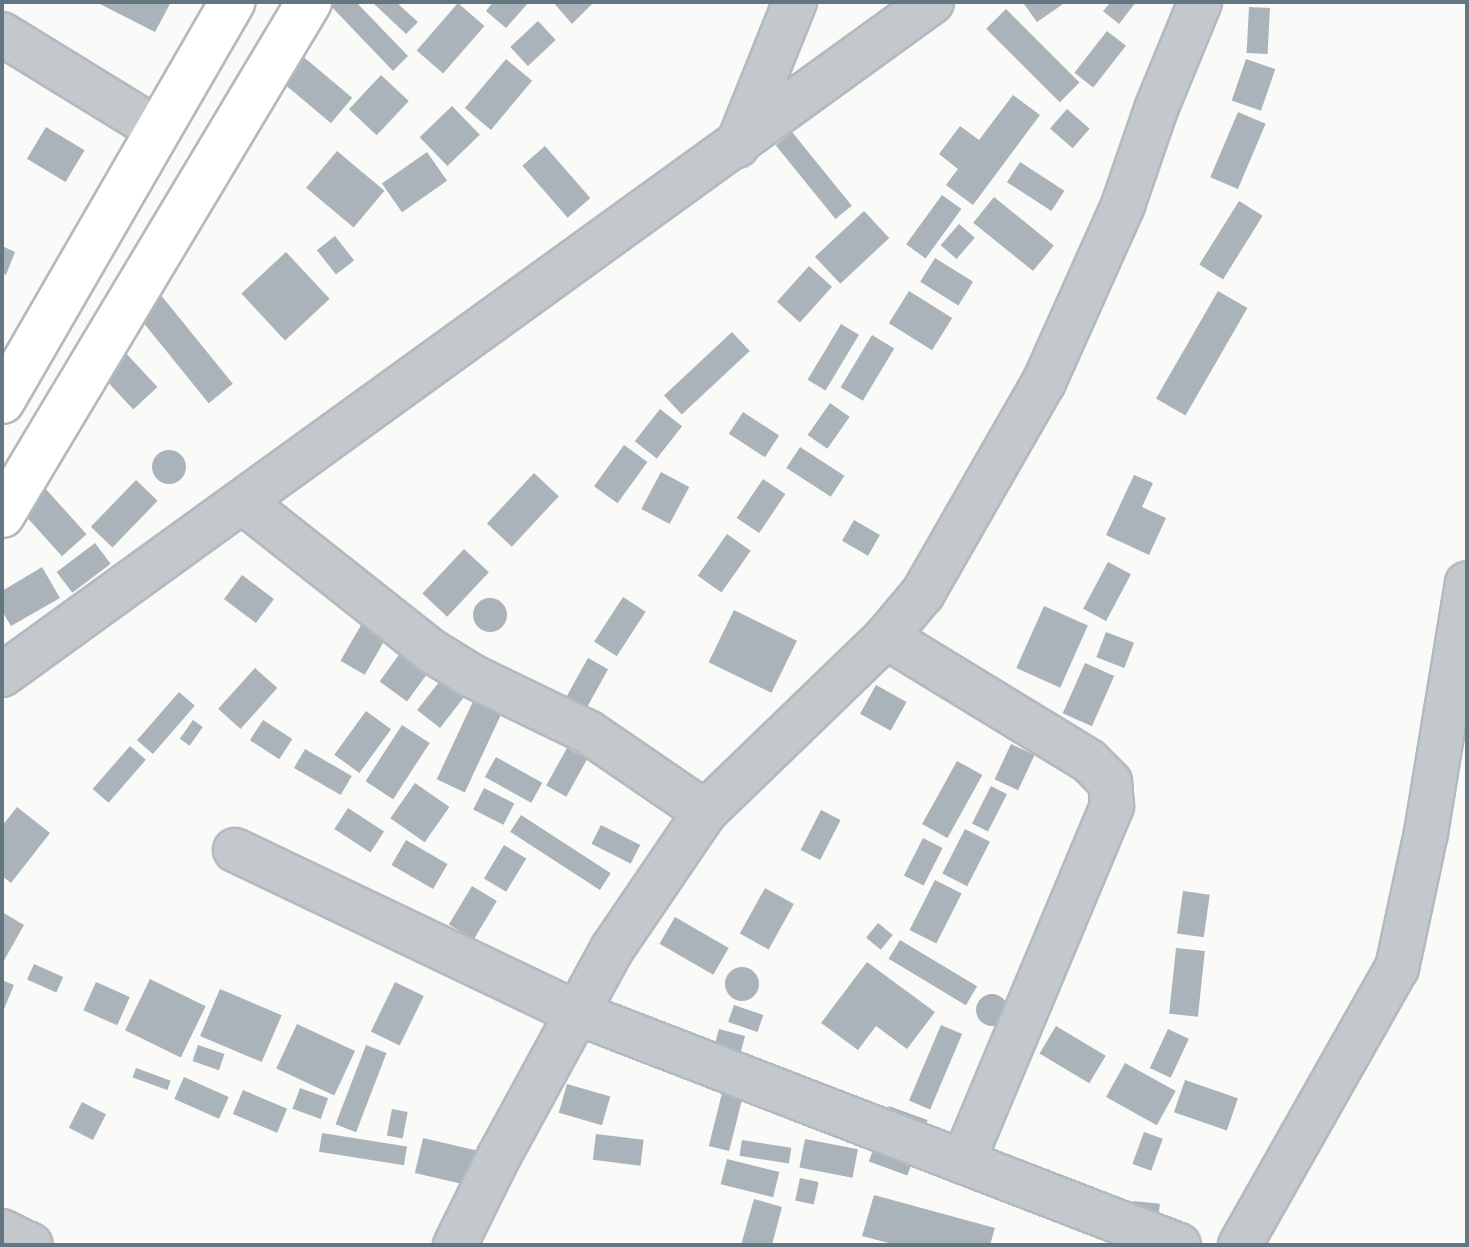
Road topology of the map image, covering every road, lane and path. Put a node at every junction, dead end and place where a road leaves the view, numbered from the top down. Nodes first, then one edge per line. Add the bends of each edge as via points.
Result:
1 (232, 2) edge
2 (309, 2) edge
3 (795, 2) edge
4 (932, 2) edge
5 (1200, 2) edge
6 (2, 34) edge
7 (158, 130) junction
8 (737, 146) junction
9 (2, 401) edge
10 (244, 503) junction
11 (2, 515) edge
12 (1467, 583) edge
13 (886, 637) junction
14 (2, 675) edge
15 (705, 812) junction
16 (235, 850) dead end
17 (577, 1013) junction
18 (963, 1162) junction
19 (2, 1231) edge
20 (31, 1245) edge
21 (455, 1245) edge
22 (1179, 1245) edge
23 (1240, 1245) edge

1 - 7 main road
2 - 11 main road
3 - 8 street
4 - 8 street
5 - 13 street via 1117,219 1044,382 923,593
6 - 7 street
7 - 9 main road
8 - 10 street via 479,327
10 - 14 street
10 - 15 street via 433,652 588,732
12 - 23 street via 1426,833 1397,968
13 - 15 street
13 - 18 street via 1089,761 1110,782 1112,806
15 - 17 street via 634,913
16 - 17 street
17 - 18 street
17 - 21 street
18 - 22 street
19 - 20 street

